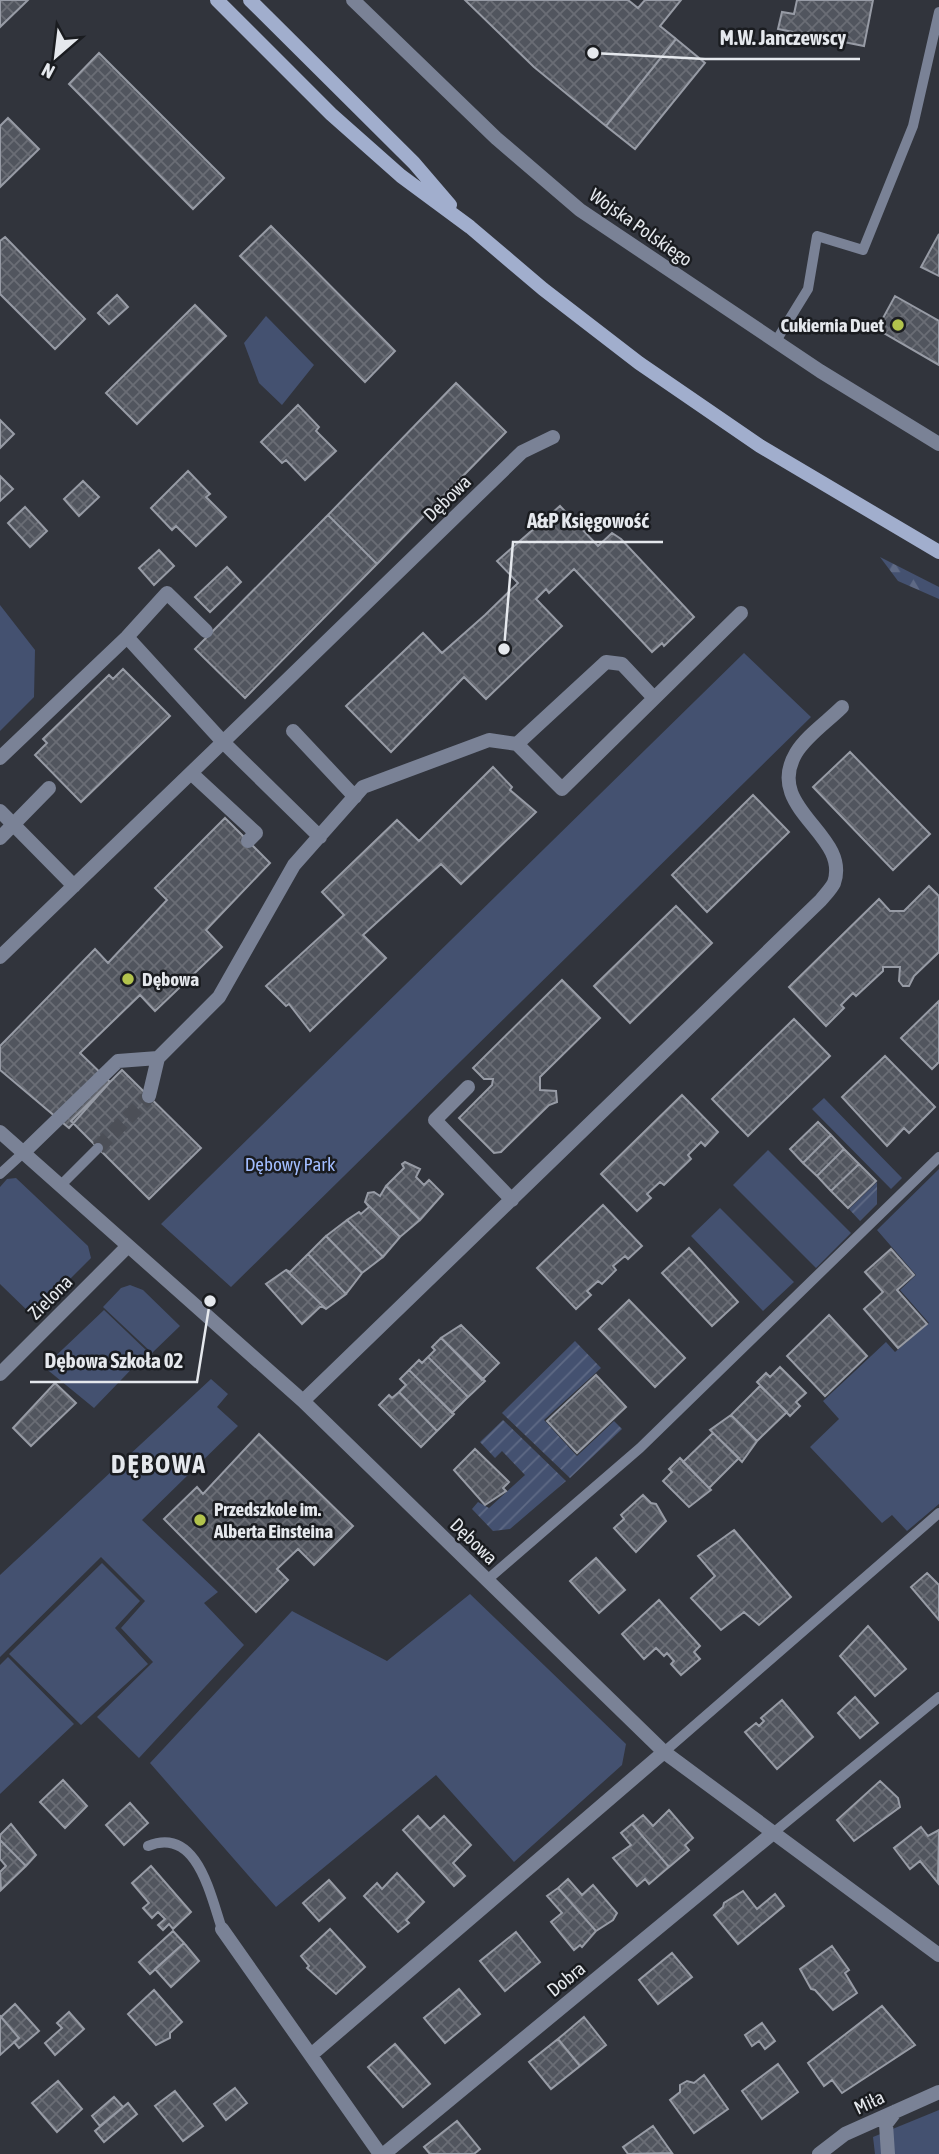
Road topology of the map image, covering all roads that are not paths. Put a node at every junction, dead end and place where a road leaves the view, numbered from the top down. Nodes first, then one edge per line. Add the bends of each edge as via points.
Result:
1 (217, 0) edge
2 (250, 0) edge
3 (353, 0) edge
4 (939, 12) edge
5 (470, 227) junction
6 (776, 341) junction
7 (558, 435) dead end
8 (939, 444) edge
9 (939, 552) edge
10 (741, 613) dead end
11 (206, 631) dead end
12 (127, 637) junction
13 (654, 698) junction
14 (842, 707) dead end
15 (293, 732) dead end
16 (223, 742) junction
17 (517, 744) junction
18 (0, 758) edge
19 (191, 773) junction
20 (49, 788) dead end
21 (355, 797) junction
22 (0, 811) edge
23 (13, 824) junction
24 (320, 837) junction
25 (0, 838) edge
26 (248, 841) dead end
27 (74, 886) junction
28 (0, 957) edge
29 (158, 1058) junction
30 (468, 1087) dead end
31 (149, 1096) tunnel mouth
32 (0, 1132) edge
33 (98, 1148) tunnel mouth
34 (23, 1153) junction
35 (939, 1157) edge
36 (0, 1174) edge
37 (60, 1186) junction
38 (512, 1200) junction
39 (128, 1246) junction
40 (0, 1374) edge
41 (303, 1401) junction
42 (939, 1513) edge
43 (487, 1580) junction
44 (939, 1697) edge
45 (664, 1752) junction
46 (773, 1833) junction
47 (148, 1846) dead end
48 (222, 1929) joint
49 (937, 1949) edge
50 (311, 2054) junction
51 (939, 2092) edge
52 (896, 2110) junction
53 (382, 2154) edge
54 (819, 2154) edge
55 (888, 2154) edge

1 - 5 main road via 331,114 401,176
2 - 5 main road via 414,163
3 - 6 street, Wojska Polskiego via 496,138 580,210
4 - 6 lane via 913,126 863,250 817,236 808,289
5 - 9 main road via 639,363 760,446
6 - 8 street, Wojska Polskiego
7 - 16 street, Dębowa via 522,452
10 - 13 street
11 - 12 street via 167,593
12 - 16 street
12 - 18 street
13 - 17 street via 622,664 606,663
13 - 17 street via 562,789
14 - 38 street via 797,752 788,774 793,801 833,852 834,881 821,900
15 - 21 street
16 - 19 street, Dębowa
16 - 24 street
17 - 21 street via 489,740 363,787
19 - 26 street via 256,834
19 - 27 street, Dębowa
20 - 23 street
21 - 24 street
22 - 23 street
23 - 25 street
23 - 27 street
24 - 29 street via 294,865 219,997
27 - 28 street, Dębowa
29 - 31 street
29 - 34 street via 118,1060
30 - 38 street via 435,1120
32 - 34 street, Dębowa
33 - 37 lane
34 - 36 lane
34 - 37 street, Dębowa
35 - 43 lane via 640,1448
37 - 39 street, Dębowa
38 - 41 street
39 - 40 street, Zielona
39 - 41 street, Dębowa
41 - 43 street, Dębowa
42 - 45 lane
43 - 45 street, Dębowa
44 - 46 lane
45 - 46 street, Dębowa
45 - 50 street
46 - 49 street, Dębowa
46 - 53 street, Dobra
47 - 48 lane via 161,1840 187,1849 199,1865
48 - 50 street, Dobra
50 - 53 street, Dobra
51 - 52 street, Miła
52 - 54 street, Miła via 845,2134
52 - 55 street via 886,2124

